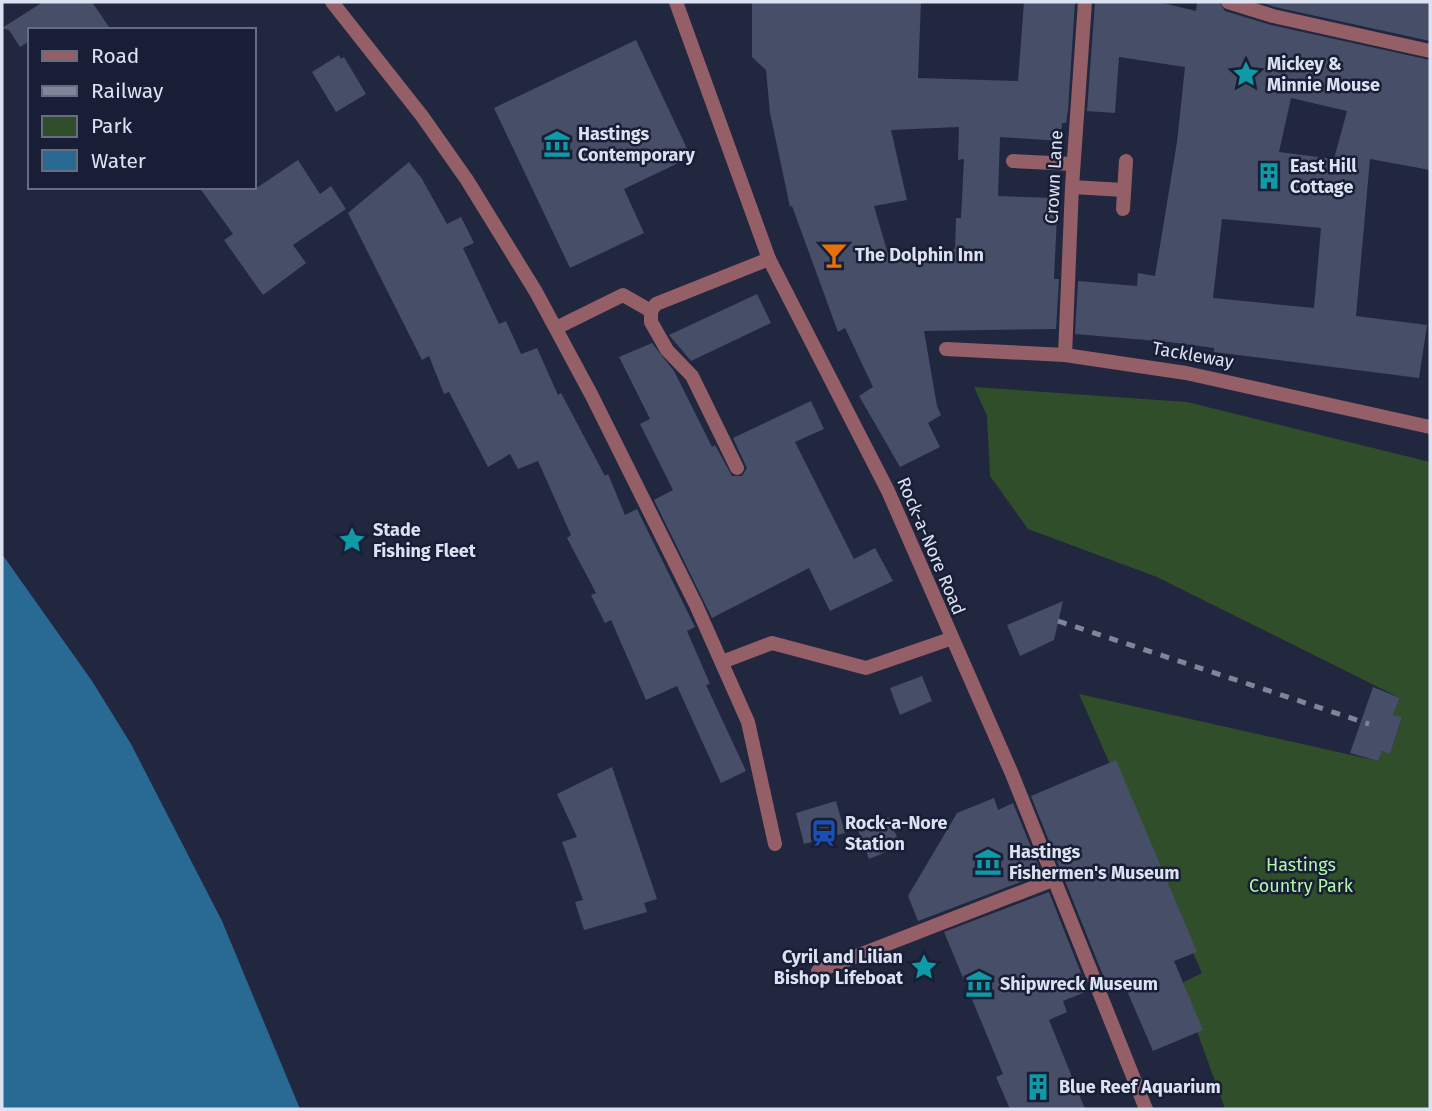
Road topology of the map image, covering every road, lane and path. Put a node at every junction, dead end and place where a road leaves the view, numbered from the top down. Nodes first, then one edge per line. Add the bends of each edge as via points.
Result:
1 (332, 2) edge
2 (676, 2) edge
3 (1085, 2) edge
4 (1228, 2) edge
5 (1430, 51) edge
6 (1013, 161) dead end
7 (1126, 161) dead end
8 (1073, 163) junction
9 (1072, 187) junction
10 (1124, 190) junction
11 (1123, 209) dead end
12 (769, 259) junction
13 (651, 311) junction
14 (556, 328) junction
15 (946, 349) dead end
16 (1065, 355) junction
17 (1430, 427) edge
18 (737, 468) dead end
19 (950, 639) junction
20 (722, 663) junction
21 (775, 844) dead end
22 (1055, 879) junction
23 (818, 971) dead end
24 (1146, 1109) edge

1 - 14 street via 467,180
2 - 12 street, Rock-a-Nore Road
3 - 8 street, Crown Lane
4 - 5 street
6 - 8 street
7 - 10 street
8 - 9 street, Crown Lane
9 - 10 street
9 - 16 street, Crown Lane
10 - 11 street
12 - 13 street via 656,304
12 - 19 street, Rock-a-Nore Road via 888,491
13 - 14 street via 623,295
13 - 18 street via 651,322 667,350 692,376
14 - 20 street
15 - 16 street, Tackleway
16 - 17 street, Tackleway via 1243,384
19 - 20 street via 866,668 772,643
19 - 22 street, Rock-a-Nore Road
20 - 21 street via 748,722
22 - 23 street
22 - 24 street, Rock-a-Nore Road

